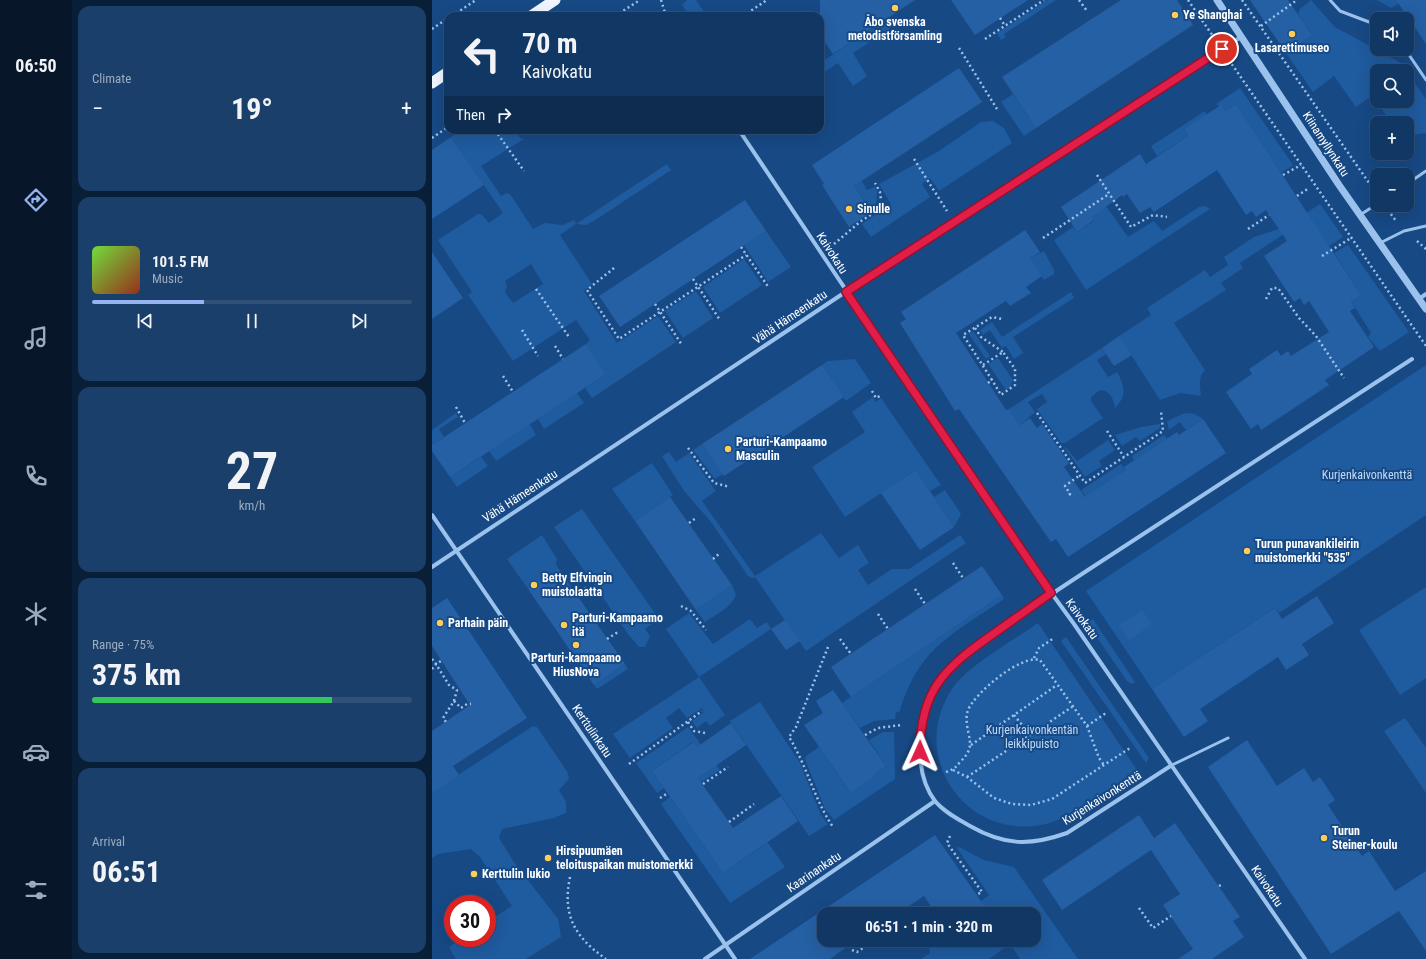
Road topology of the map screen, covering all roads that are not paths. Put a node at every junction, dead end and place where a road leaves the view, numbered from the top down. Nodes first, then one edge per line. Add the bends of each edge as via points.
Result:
1 (555, 0) edge
2 (1217, 0) edge
3 (1330, 0) edge
4 (538, 12) edge
5 (1370, 22) edge
6 (1242, 36) junction
7 (1410, 56) edge
8 (444, 75) edge
9 (1426, 80) edge
10 (432, 83) edge
11 (742, 134) edge
12 (1426, 171) edge
13 (1414, 179) edge
14 (1370, 209) edge
15 (1360, 215) junction
16 (1426, 226) edge
17 (1380, 243) junction
18 (846, 292) junction
19 (1426, 294) edge
20 (1419, 299) junction
21 (1426, 309) edge
22 (1412, 360) dead end
23 (432, 515) edge
24 (457, 550) junction
25 (432, 567) edge
26 (1051, 593) junction
27 (1228, 738) dead end
28 (1172, 765) junction
29 (935, 801) junction
30 (725, 945) junction
31 (704, 959) edge
32 (735, 959) edge
33 (1305, 959) edge

1 - 4 highway
2 - 6 street, Kiinamyllynkatu
3 - 5 lane via 1340,11
6 - 15 street, Kiinamyllynkatu
6 - 18 street, Vähä Hämeenkatu
7 - 9 lane
8 - 10 highway
11 - 18 street, Kaivokatu
12 - 13 lane
14 - 15 lane
15 - 17 street, Kiinamyllynkatu
16 - 17 lane via 1404,231
17 - 20 street, Kiinamyllynkatu
18 - 24 street, Vähä Hämeenkatu
18 - 26 street, Kaivokatu
19 - 20 street
20 - 21 street, Kiinamyllynkatu
22 - 26 street, Kurjenkaivonkenttä
23 - 24 street, Kerttulinkatu
24 - 25 street, Vähä Hämeenkatu
24 - 30 street, Kerttulinkatu
26 - 28 street, Kaivokatu
26 - 29 street, Kurjenkaivonkenttä via 965,653 949,667 937,683 920,734 922,765
27 - 28 lane
28 - 29 street, Kurjenkaivonkenttä via 1067,833 1031,843 1005,841 984,833 945,810
28 - 33 street, Kaivokatu
29 - 30 street, Kaarinankatu
30 - 31 street, Kaarinankatu
30 - 32 street, Kerttulinkatu

